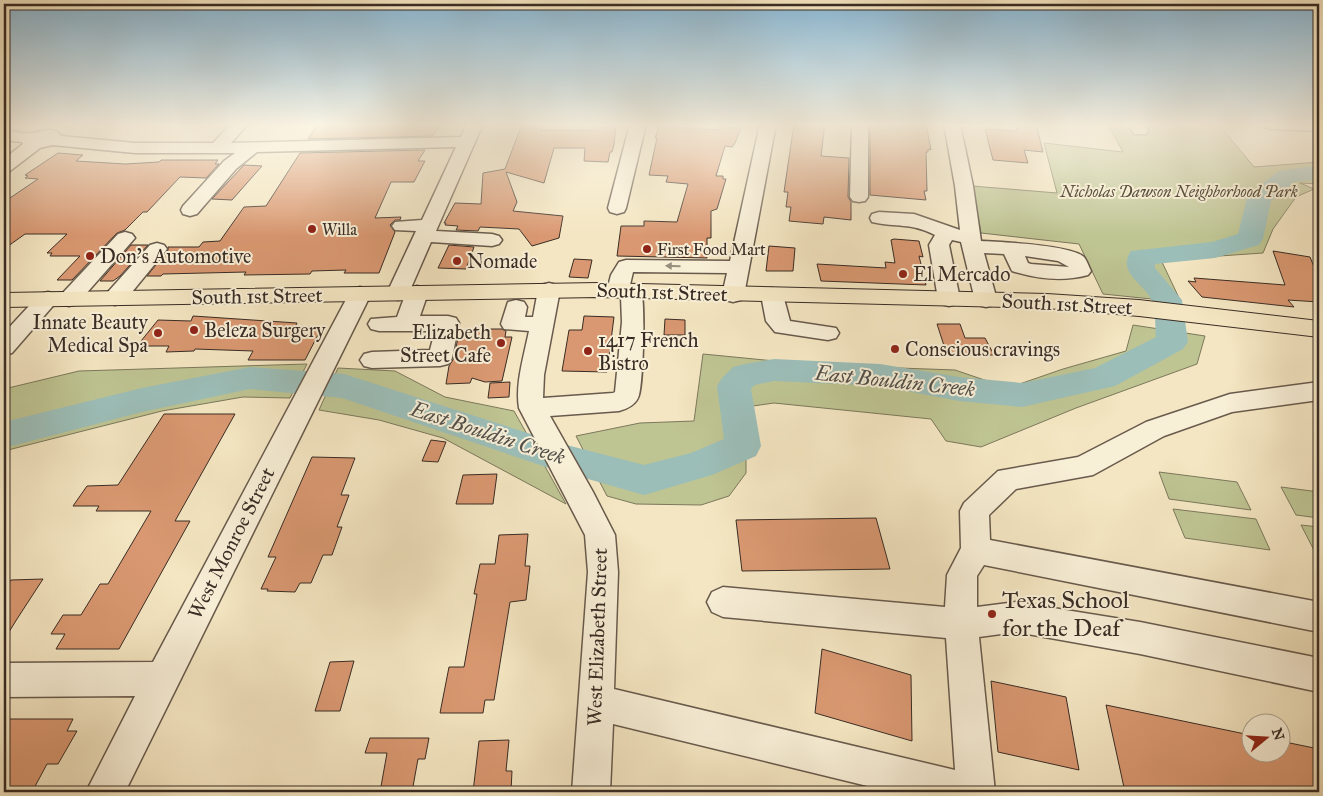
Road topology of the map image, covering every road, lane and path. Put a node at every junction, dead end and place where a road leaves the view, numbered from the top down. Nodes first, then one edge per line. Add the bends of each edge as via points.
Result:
1 (235, 161) edge
2 (458, 161) edge
3 (628, 161) edge
4 (760, 161) edge
5 (859, 161) edge
6 (959, 161) edge
7 (859, 197) dead end
8 (616, 208) dead end
9 (190, 210) dead end
10 (879, 218) dead end
11 (401, 230) dead end
12 (426, 232) junction
13 (946, 234) junction
14 (125, 238) dead end
15 (492, 240) dead end
16 (971, 242) junction
17 (157, 249) dead end
18 (1012, 250) dead end
19 (702, 266) junction
20 (739, 267) junction
21 (549, 290) junction
22 (625, 291) junction
23 (408, 293) junction
24 (701, 293) junction
25 (360, 294) junction
26 (733, 294) junction
27 (772, 295) junction
28 (115, 298) junction
29 (50, 299) junction
30 (949, 299) junction
31 (4, 300) edge
32 (986, 300) junction
33 (516, 307) dead end
34 (4, 322) edge
35 (379, 324) dead end
36 (406, 324) junction
37 (542, 324) junction
38 (1319, 329) edge
39 (828, 333) dead end
40 (4, 347) edge
41 (372, 360) dead end
42 (1319, 391) edge
43 (532, 408) junction
44 (976, 550) junction
45 (723, 602) dead end
46 (1319, 617) edge
47 (961, 624) junction
48 (1319, 675) edge
49 (161, 679) junction
50 (4, 680) edge
51 (596, 702) junction
52 (105, 792) edge
53 (591, 792) edge
54 (970, 792) edge
55 (976, 792) edge

1 - 9 street
2 - 12 street
3 - 8 street
4 - 20 street
5 - 7 street
6 - 16 street
10 - 13 street via 914,220
11 - 12 street
12 - 15 street
12 - 23 street
13 - 16 street
13 - 30 street via 939,244
14 - 29 street
16 - 18 street
16 - 32 street
17 - 28 street
19 - 20 street
19 -> 22 street via 626,266 621,275
19 - 24 street
20 - 26 street
21 - 22 main road, South 1st Street
21 - 23 main road, South 1st Street
21 - 37 street, West Elizabeth Street
22 - 24 main road, South 1st Street
22 - 43 street via 633,322 627,395 619,402
23 - 25 main road, South 1st Street
23 - 36 street
24 - 26 main road, South 1st Street
25 - 28 main road, South 1st Street
25 - 49 street, West Monroe Street
26 - 27 main road, South 1st Street
27 - 30 main road, South 1st Street
27 - 39 street via 777,321 783,327
28 - 29 main road, South 1st Street
29 - 31 main road, South 1st Street
29 - 34 street
29 - 40 street
30 - 32 main road, South 1st Street
32 - 38 main road, South 1st Street via 1139,308
33 - 37 street via 512,324
35 - 36 street
36 - 41 street via 448,323 440,358
37 - 43 street, West Elizabeth Street via 532,375
42 - 44 street via 1230,403 1156,429 1083,468 1008,479 974,511
43 - 51 street, West Elizabeth Street via 600,535 603,572
44 - 46 street
44 - 47 street via 962,575
45 - 47 street
47 - 48 street via 1016,617 1140,638
47 - 55 street
49 - 50 street
49 - 52 street, West Monroe Street
51 - 53 street, West Elizabeth Street
51 - 54 street

